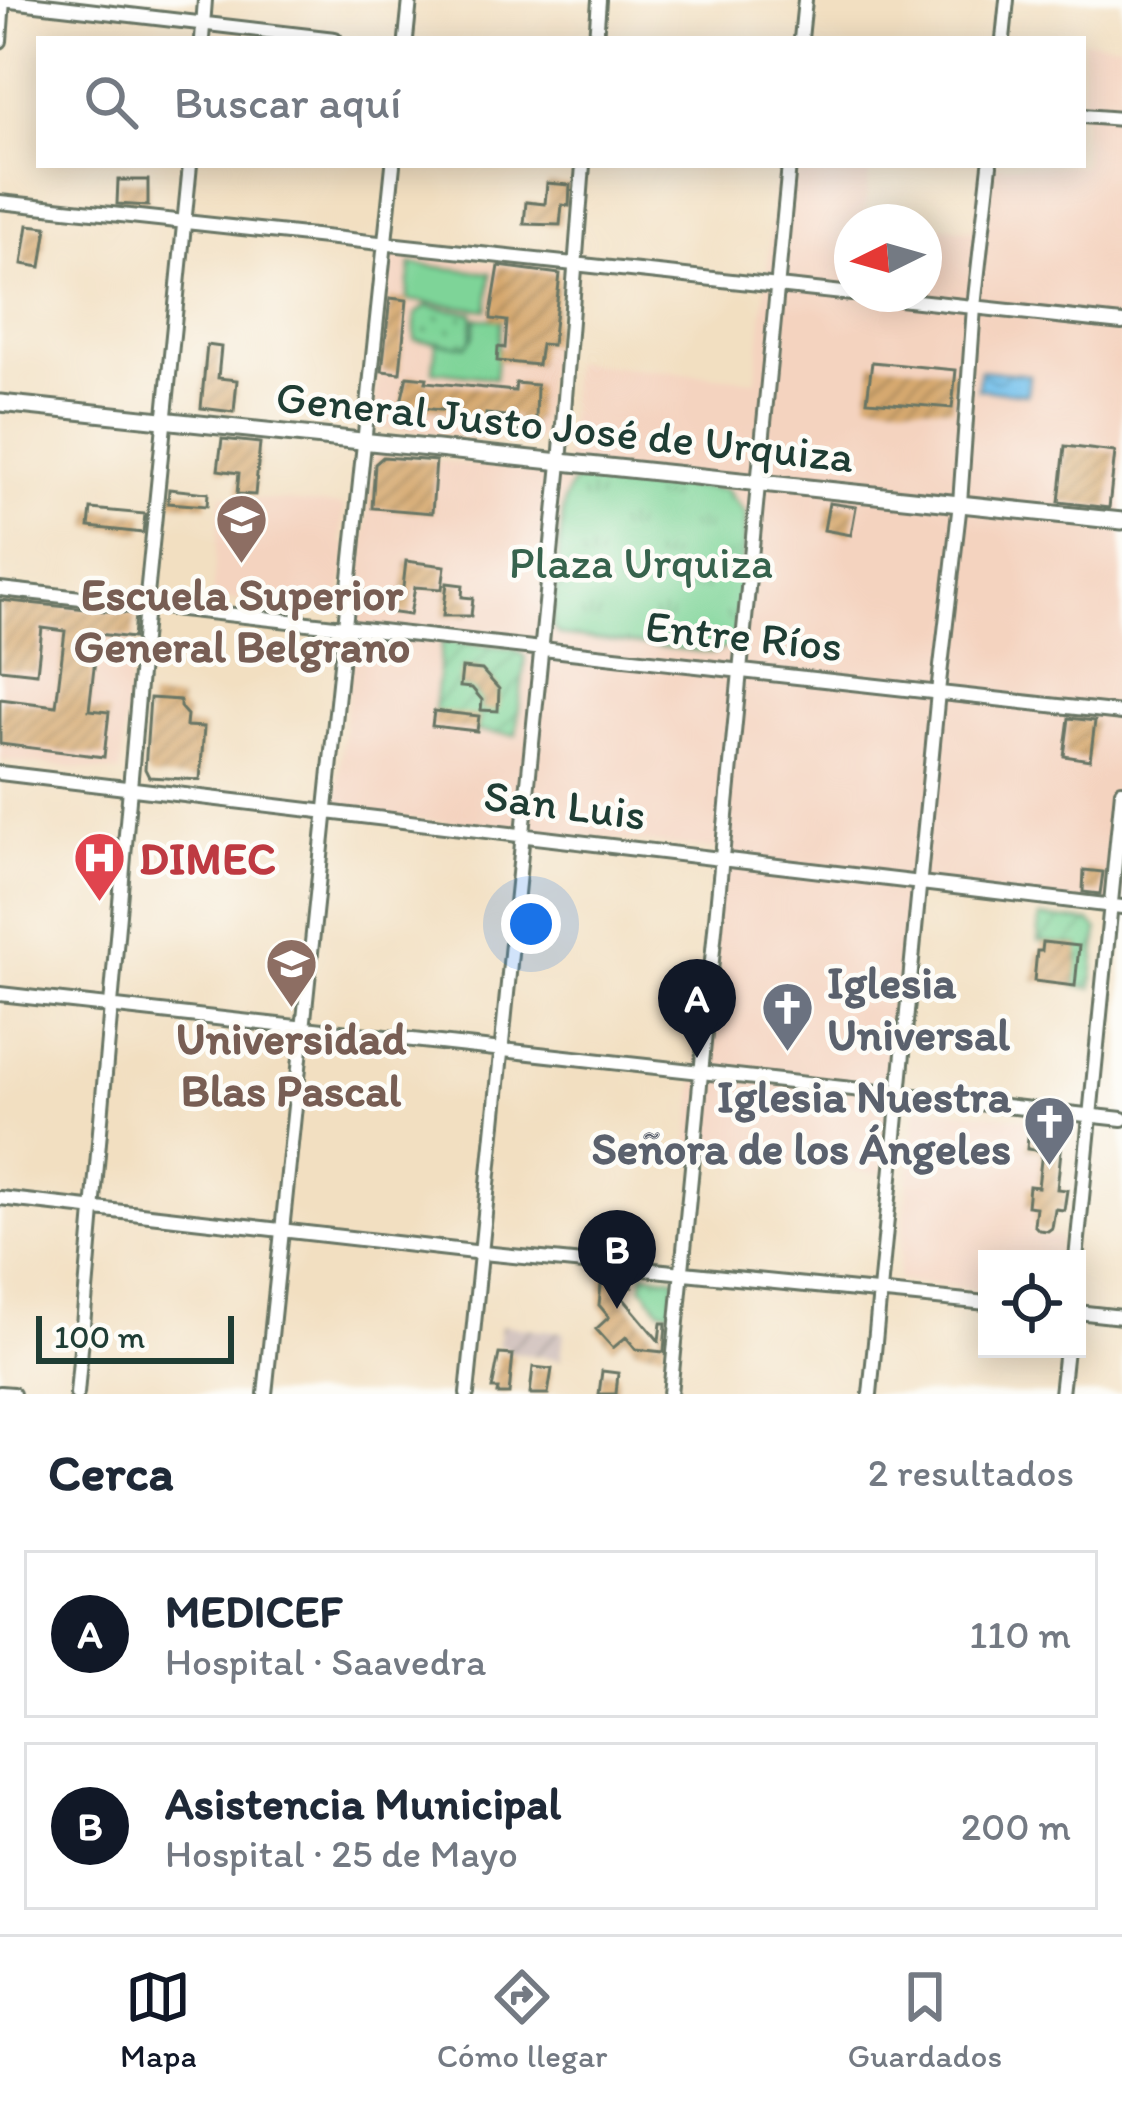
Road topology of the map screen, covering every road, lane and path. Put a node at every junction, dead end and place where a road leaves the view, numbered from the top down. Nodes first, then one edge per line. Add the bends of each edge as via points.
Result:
1 (3, 0) edge
2 (205, 0) edge
3 (410, 0) edge
4 (599, 0) edge
5 (805, 0) edge
6 (1007, 0) edge
7 (203, 24) junction
8 (202, 36) edge
9 (309, 36) edge
10 (406, 36) edge
11 (596, 36) edge
12 (801, 36) edge
13 (1003, 36) edge
14 (0, 41) edge
15 (1086, 116) edge
16 (1122, 119) edge
17 (190, 168) edge
18 (393, 168) edge
19 (583, 168) edge
20 (789, 168) edge
21 (990, 168) edge
22 (0, 202) edge
23 (185, 222) junction
24 (385, 243) junction
25 (573, 264) junction
26 (777, 286) junction
27 (834, 292) edge
28 (942, 304) edge
29 (974, 307) junction
30 (1122, 323) edge
31 (0, 403) edge
32 (166, 422) junction
33 (367, 443) junction
34 (560, 464) junction
35 (760, 482) junction
36 (960, 503) junction
37 (1122, 521) edge
38 (0, 589) edge
39 (146, 605) junction
40 (346, 627) junction
41 (541, 649) junction
42 (741, 671) junction
43 (938, 692) junction
44 (1122, 713) edge
45 (0, 773) edge
46 (130, 789) junction
47 (1122, 791) edge
48 (327, 813) junction
49 (524, 834) junction
50 (724, 860) junction
51 (919, 883) junction
52 (1116, 906) edge
53 (0, 994) edge
54 (112, 1006) junction
55 (303, 1029) junction
56 (503, 1050) junction
57 (702, 1072) junction
58 (898, 1096) junction
59 (1090, 1116) junction
60 (1122, 1119) edge
61 (0, 1198) edge
62 (96, 1209) junction
63 (281, 1231) junction
64 (1077, 1250) edge
65 (483, 1253) junction
66 (683, 1274) junction
67 (881, 1293) junction
68 (978, 1302) edge
69 (1086, 1313) edge
70 (1122, 1317) edge
71 (1065, 1358) edge
72 (0, 1393) edge
73 (13, 1394) edge
74 (77, 1394) edge
75 (265, 1394) edge
76 (467, 1394) edge
77 (670, 1394) edge
78 (871, 1394) edge
79 (1061, 1394) edge

1 - 7 street
1 - 14 street
2 - 7 street
3 - 10 street
4 - 11 street
5 - 12 street
6 - 13 street
7 - 8 street
7 - 9 street
15 - 16 street
17 - 23 street
18 - 24 street
19 - 25 street
20 - 26 street
21 - 29 street
22 - 23 street
23 - 24 street
23 - 32 street
24 - 25 street
24 - 33 street
25 - 26 street
25 - 34 street
26 - 27 street
26 - 35 street
28 - 29 street
29 - 30 street
29 - 36 street
31 - 32 street, General Justo José de Urquiza
32 - 33 street, General Justo José de Urquiza
32 - 39 street
33 - 34 street, General Justo José de Urquiza
33 - 40 street
34 - 35 street, General Justo José de Urquiza
34 - 41 street
35 - 36 street, General Justo José de Urquiza
35 - 42 street
36 - 37 street, General Justo José de Urquiza
36 - 43 street
38 - 39 street, Entre Ríos
39 - 40 street, Entre Ríos
39 - 46 street
40 - 41 street, Entre Ríos
40 - 48 street
41 - 42 street, Entre Ríos
41 - 49 street
42 - 43 street, Entre Ríos
42 - 50 street
43 - 44 street, Entre Ríos
43 - 51 street
45 - 46 street, San Luis
46 - 48 street, San Luis
46 - 54 street
47 - 52 street
48 - 49 street, San Luis
48 - 55 street
49 - 50 street, San Luis
49 - 56 street
50 - 51 street, San Luis
50 - 57 street
51 - 52 street, San Luis
51 - 58 street
52 - 59 street
53 - 54 street
54 - 55 street
54 - 62 street
55 - 56 street
55 - 63 street
56 - 57 street
56 - 65 street
57 - 58 street
57 - 66 street
58 - 59 street
58 - 67 street
59 - 60 street
59 - 64 street
61 - 62 street
62 - 63 street
62 - 74 street
63 - 65 street
63 - 75 street
65 - 66 street
65 - 76 street
66 - 67 street
66 - 77 street
67 - 68 street
67 - 78 street
69 - 70 street
71 - 79 street
72 - 73 street

